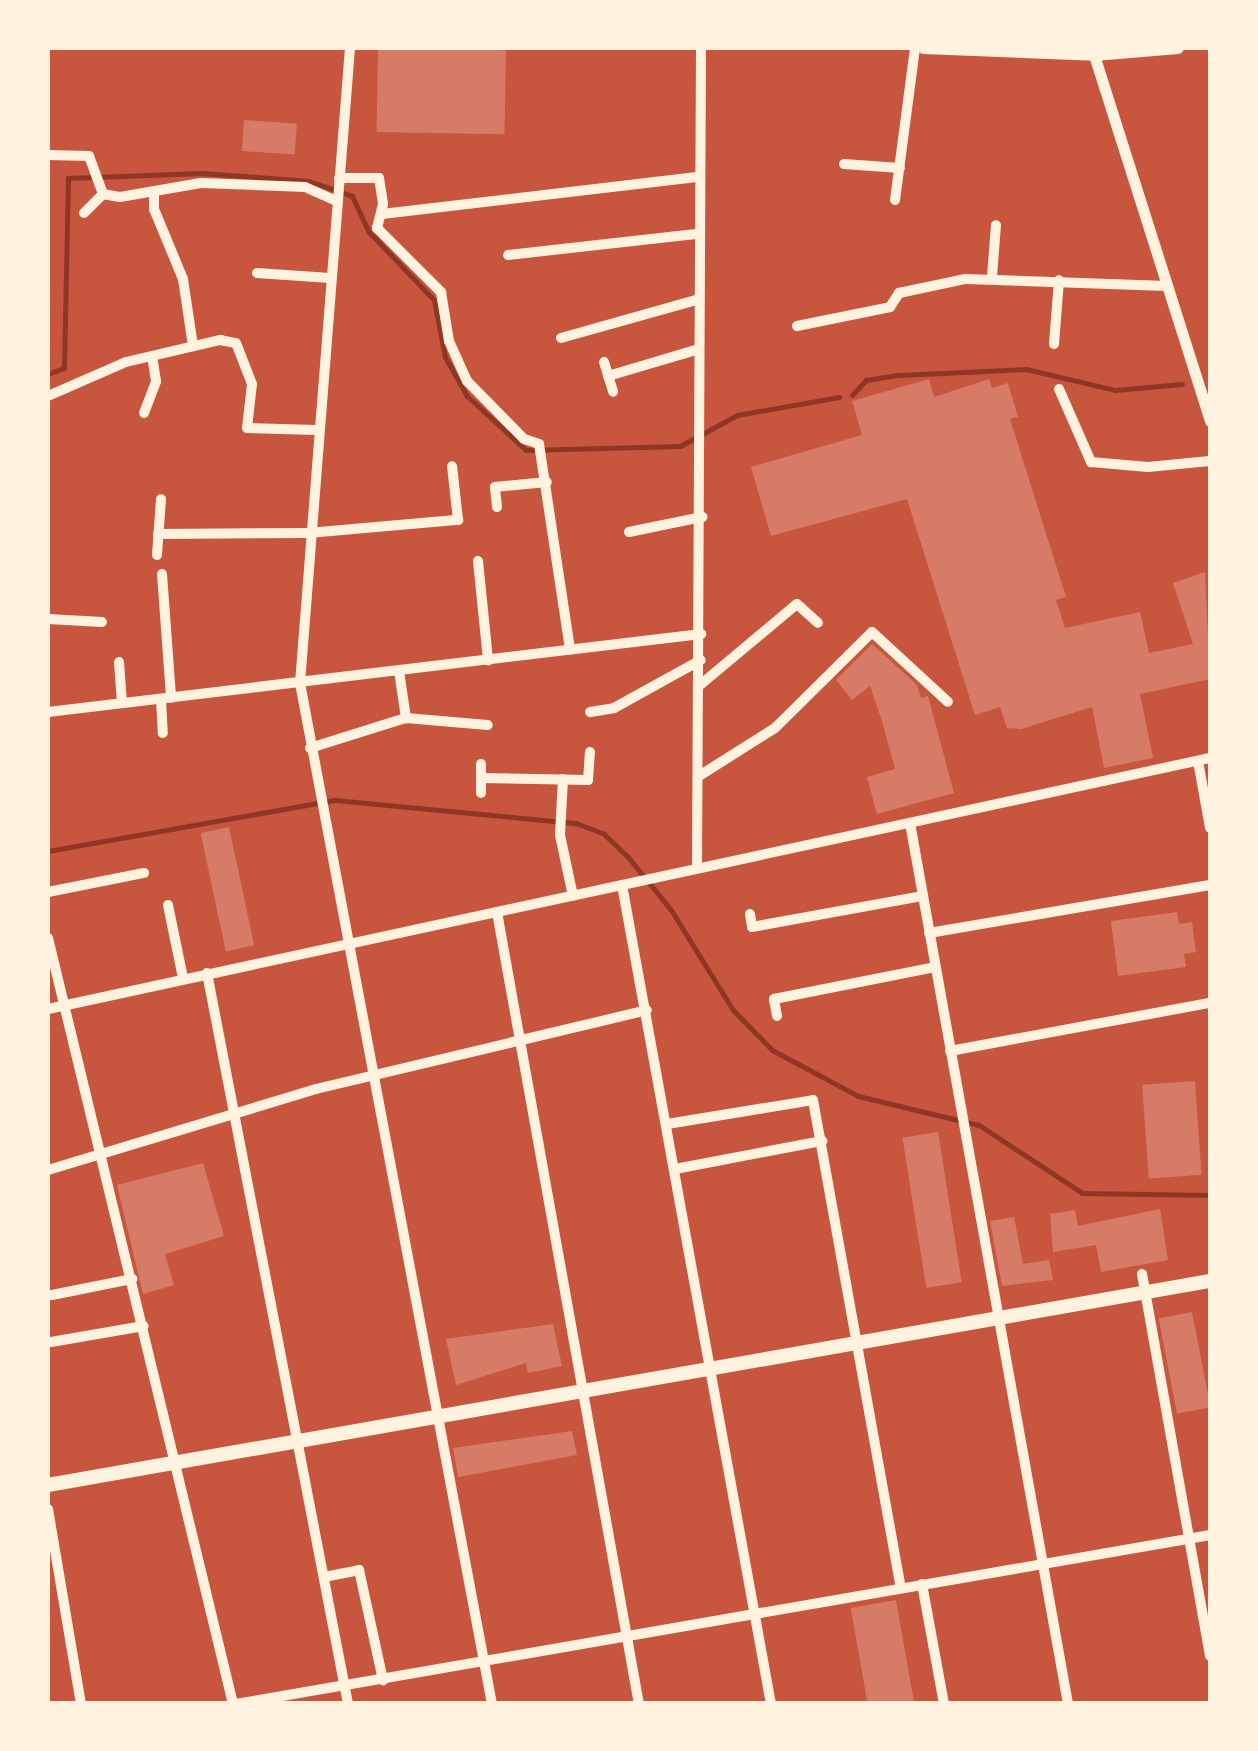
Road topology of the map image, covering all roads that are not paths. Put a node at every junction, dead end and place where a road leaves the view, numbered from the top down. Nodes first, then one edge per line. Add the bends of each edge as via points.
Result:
1 (350, 48) edge
2 (701, 48) edge
3 (919, 48) edge
4 (1178, 48) edge
5 (1094, 55) junction
6 (48, 154) edge
7 (844, 164) dead end
8 (900, 168) junction
9 (697, 177) junction
10 (339, 178) junction
11 (154, 191) junction
12 (103, 194) junction
13 (896, 200) dead end
14 (337, 201) junction
15 (84, 213) dead end
16 (382, 214) junction
17 (996, 225) dead end
18 (696, 234) junction
19 (508, 255) dead end
20 (257, 273) dead end
21 (992, 276) junction
22 (330, 278) junction
23 (1059, 280) junction
24 (1168, 286) junction
25 (696, 300) junction
26 (797, 326) dead end
27 (560, 338) dead end
28 (1054, 344) dead end
29 (192, 346) junction
30 (696, 350) junction
31 (152, 356) junction
32 (604, 362) dead end
33 (608, 376) junction
34 (1059, 388) dead end
35 (613, 392) dead end
36 (48, 396) edge
37 (144, 413) dead end
38 (1210, 421) edge
39 (317, 430) junction
40 (1210, 461) edge
41 (452, 466) dead end
42 (547, 482) junction
43 (161, 499) dead end
44 (497, 507) dead end
45 (702, 517) junction
46 (308, 532) junction
47 (629, 532) dead end
48 (158, 534) junction
49 (157, 555) dead end
50 (478, 561) dead end
51 (162, 574) dead end
52 (48, 619) edge
53 (102, 622) dead end
54 (818, 623) dead end
55 (701, 634) junction
56 (570, 650) junction
57 (488, 660) junction
58 (700, 660) junction
59 (120, 662) dead end
60 (400, 671) junction
61 (300, 683) junction
62 (700, 685) junction
63 (166, 698) junction
64 (948, 702) dead end
65 (122, 704) junction
66 (48, 712) edge
67 (590, 712) dead end
68 (406, 718) junction
69 (488, 725) dead end
70 (163, 734) dead end
71 (310, 748) junction
72 (590, 752) dead end
73 (1204, 760) edge
74 (481, 764) dead end
75 (699, 776) junction
76 (481, 778) junction
77 (563, 779) junction
78 (481, 794) dead end
79 (910, 823) junction
80 (1210, 828) edge
81 (698, 868) junction
82 (144, 873) dead end
83 (1210, 884) edge
84 (622, 885) junction
85 (48, 892) edge
86 (573, 896) junction
87 (922, 896) junction
88 (168, 906) dead end
89 (497, 912) junction
90 (750, 914) dead end
91 (929, 933) junction
92 (48, 938) edge
93 (347, 944) junction
94 (935, 966) junction
95 (206, 973) junction
96 (183, 978) junction
97 (1210, 1003) edge
98 (65, 1005) junction
99 (48, 1008) edge
100 (647, 1010) junction
101 (776, 1016) dead end
102 (520, 1040) junction
103 (950, 1051) junction
104 (372, 1075) junction
105 (236, 1115) junction
106 (667, 1124) junction
107 (822, 1142) junction
108 (100, 1156) junction
109 (675, 1169) junction
110 (48, 1170) edge
111 (1142, 1274) dead end
112 (132, 1279) junction
113 (1210, 1281) edge
114 (1145, 1293) junction
115 (52, 1295) dead end
116 (997, 1319) junction
117 (144, 1326) junction
118 (51, 1342) dead end
119 (857, 1343) junction
120 (710, 1369) junction
121 (584, 1391) junction
122 (438, 1418) junction
123 (298, 1442) junction
124 (173, 1462) junction
125 (48, 1485) edge
126 (48, 1509) edge
127 (1210, 1535) edge
128 (1190, 1539) junction
129 (1042, 1562) junction
130 (324, 1576) junction
131 (922, 1584) junction
132 (902, 1588) junction
133 (754, 1614) junction
134 (627, 1636) junction
135 (1210, 1656) edge
136 (484, 1662) junction
137 (382, 1680) junction
138 (344, 1686) junction
139 (80, 1704) edge
140 (235, 1704) edge
141 (348, 1704) edge
142 (492, 1704) edge
143 (638, 1704) edge
144 (770, 1704) edge
145 (944, 1704) edge
146 (1068, 1704) edge

1 - 10 street
2 - 9 street
3 - 5 street
3 - 8 street
4 - 5 street
5 - 24 street
6 - 12 street via 89,156
7 - 8 street
8 - 13 street
9 - 16 street
9 - 18 street
10 - 14 street
10 - 16 street via 379,178
11 - 12 street
11 - 14 street via 201,183 305,187
11 - 29 street via 154,209 183,279
12 - 15 street
14 - 22 street
16 - 42 street via 377,228 448,304 449,341 467,381 540,448
17 - 21 street
18 - 19 street
18 - 25 street
20 - 22 street
21 - 23 street
21 - 26 street via 899,292 890,306
22 - 39 street
23 - 24 street
23 - 28 street
24 - 38 street
25 - 27 street
25 - 30 street
29 - 31 street
29 - 39 street via 236,343 252,384 248,428
30 - 33 street
30 - 45 street
31 - 36 street
31 - 37 street via 156,381
32 - 33 street
33 - 35 street
34 - 40 street via 1091,462 1148,467
39 - 46 street
41 - 46 street via 458,520
42 - 44 street via 495,486
42 - 56 street
43 - 48 street
45 - 47 street
45 - 55 street
46 - 48 street
46 - 61 street
48 - 49 street
50 - 57 street
51 - 63 street
52 - 53 street
54 - 62 street via 797,604
55 - 56 street
55 - 58 street
56 - 57 street
57 - 60 street
58 - 62 street
58 - 67 street via 614,708
59 - 65 street
60 - 61 street
60 - 68 street
61 - 63 street
61 - 71 street
62 - 75 street
63 - 65 street
63 - 70 street
64 - 75 street via 872,632 774,728
65 - 66 street
68 - 69 street
68 - 71 street
71 - 93 street
72 - 77 street via 588,780
73 - 79 street
73 - 80 street
74 - 76 street
75 - 81 street
76 - 77 street
76 - 78 street
77 - 86 street via 560,835
79 - 81 street
79 - 87 street
81 - 84 street
82 - 85 street
83 - 91 street
84 - 86 street
84 - 100 street
86 - 89 street
87 - 90 street via 752,927
87 - 91 street
88 - 96 street
89 - 93 street
89 - 102 street
91 - 94 street
92 - 98 street
93 - 95 street
93 - 104 street
94 - 101 street via 774,999
94 - 103 street
95 - 96 street
95 - 105 street
96 - 98 street
97 - 103 street
98 - 99 street
98 - 108 street
100 - 102 street
100 - 106 street
102 - 104 street
102 - 121 street
103 - 116 street
104 - 105 street
104 - 122 street
105 - 108 street
105 - 123 street
106 - 107 street via 813,1100
106 - 109 street
107 - 109 street
107 - 119 street
108 - 110 street
108 - 112 street
109 - 120 street
111 - 114 street
112 - 115 street
112 - 117 street
113 - 114 main road
114 - 116 main road
114 - 128 street
116 - 119 main road
116 - 129 street
117 - 118 street
117 - 124 street
119 - 120 main road
119 - 132 street
120 - 121 main road
120 - 133 street
121 - 122 main road
121 - 134 street
122 - 123 main road
122 - 136 street
123 - 124 main road
123 - 130 street
124 - 125 main road
124 - 140 street
126 - 139 street
127 - 128 street
128 - 129 street
128 - 135 street
129 - 131 street
129 - 146 street
130 - 137 street via 359,1570
130 - 138 street
131 - 132 street
131 - 145 street
132 - 133 street
133 - 134 street
133 - 144 street
134 - 136 street
134 - 143 street
136 - 137 street
136 - 142 street
137 - 138 street
138 - 140 street
138 - 141 street

